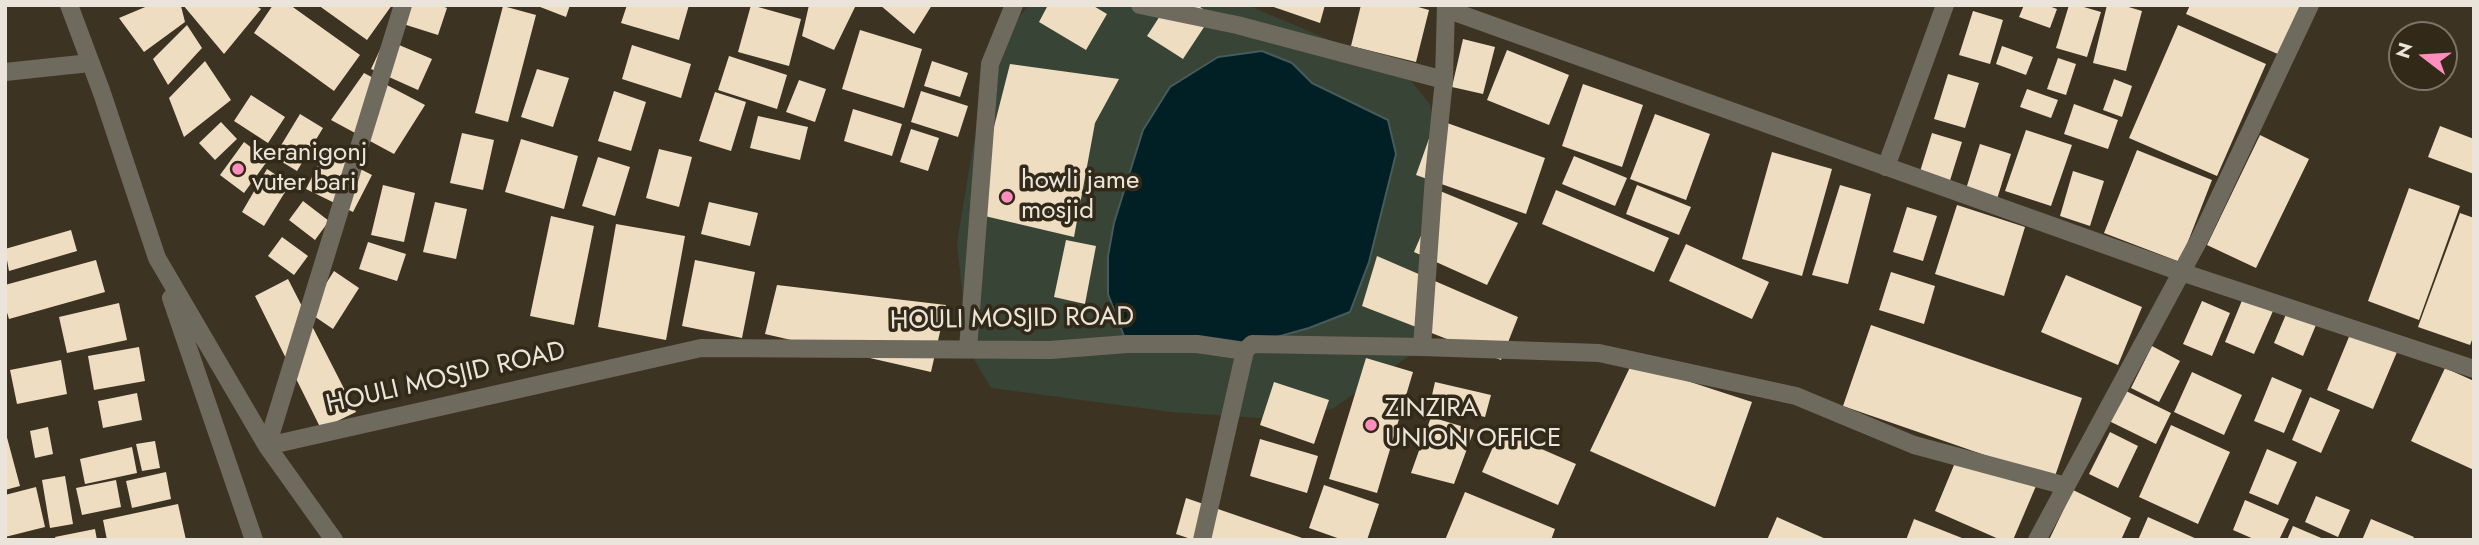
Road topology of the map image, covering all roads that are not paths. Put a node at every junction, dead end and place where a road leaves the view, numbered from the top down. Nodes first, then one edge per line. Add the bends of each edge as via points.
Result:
1 (69, 5) edge
2 (403, 5) edge
3 (1014, 5) edge
4 (1140, 5) edge
5 (1945, 5) edge
6 (2311, 5) edge
7 (1446, 7) edge
8 (90, 63) junction
9 (5, 72) edge
10 (1444, 80) junction
11 (1886, 167) junction
12 (157, 258) junction
13 (2181, 272) junction
14 (1422, 347) junction
15 (968, 349) junction
16 (1245, 351) junction
17 (2474, 369) edge
18 (267, 446) junction
19 (2066, 486) junction
20 (254, 540) edge
21 (334, 540) edge
22 (1202, 540) edge
23 (2037, 540) edge

1 - 8 street
2 - 18 street
3 - 15 street via 990,64
4 - 10 street via 1237,25
5 - 11 street
6 - 13 street
7 - 10 street
7 - 11 street
8 - 9 street
8 - 12 street
10 - 14 street
11 - 13 street
12 - 18 street
12 - 20 street
13 - 17 street
13 - 19 street
14 - 16 street, HOULI MOSJID ROAD via 1252,344
14 - 19 street, HOULI MOSJID ROAD via 1599,353 1796,396 1914,445
15 - 16 street, HOULI MOSJID ROAD via 1185,344
15 - 18 street, HOULI MOSJID ROAD via 701,348
16 - 22 street
18 - 21 street
19 - 23 street

